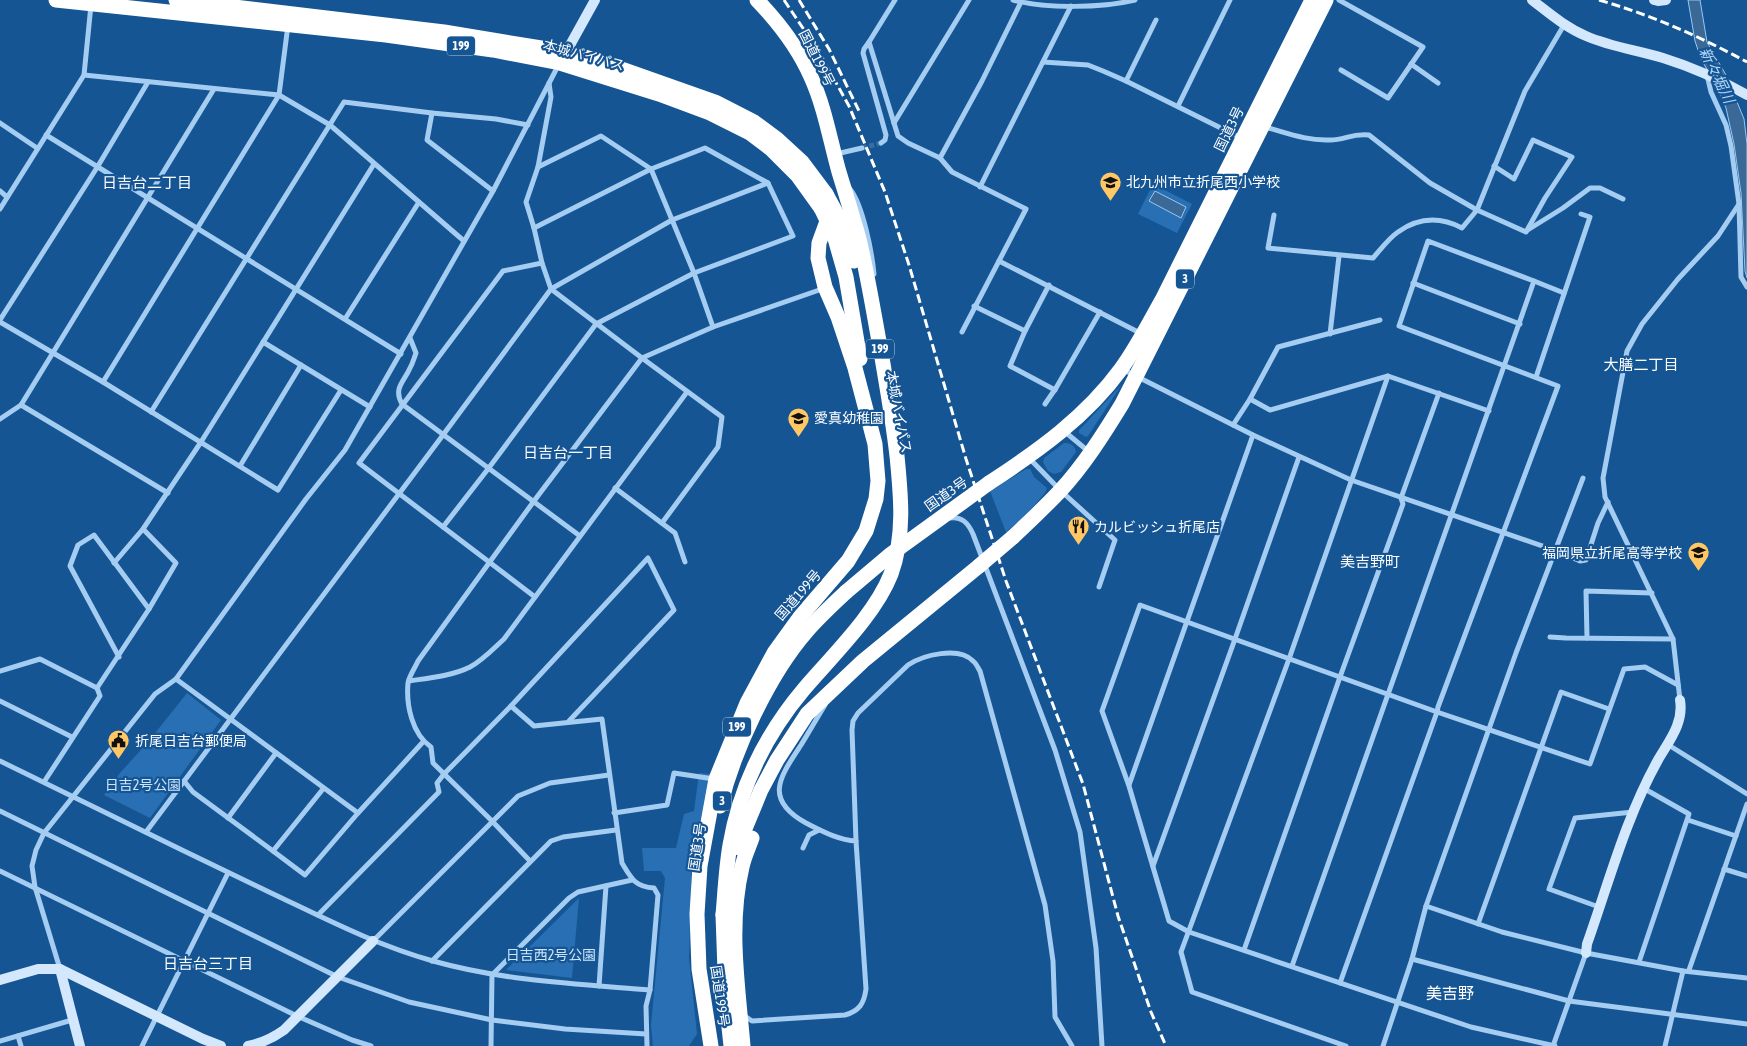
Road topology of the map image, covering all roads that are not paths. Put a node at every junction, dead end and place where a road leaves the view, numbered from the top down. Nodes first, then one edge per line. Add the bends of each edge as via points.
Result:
1 (56, 0) edge
2 (176, 0) edge
3 (595, 0) edge
4 (757, 0) edge
5 (895, 0) edge
6 (969, 0) edge
7 (1013, 0) edge
8 (1134, 0) edge
9 (1230, 0) edge
10 (1312, 0) edge
11 (1326, 0) edge
12 (1339, 0) edge
13 (1532, 0) edge
14 (1654, 0) edge
15 (1666, 0) edge
16 (1021, 2) junction
17 (91, 5) junction
18 (1071, 6) junction
19 (288, 19) junction
20 (1156, 20) dead end
21 (1564, 25) junction
22 (869, 42) junction
23 (563, 57) junction
24 (1043, 62) junction
25 (1411, 64) junction
26 (1341, 70) dead end
27 (84, 75) junction
28 (1707, 75) junction
29 (1126, 81) junction
30 (148, 82) junction
31 (548, 82) junction
32 (1438, 83) dead end
33 (214, 89) junction
34 (1744, 93) edge
35 (279, 96) junction
36 (1178, 106) junction
37 (432, 113) junction
38 (0, 123) edge
39 (894, 123) junction
40 (1257, 123) junction
41 (330, 125) junction
42 (528, 125) junction
43 (46, 135) junction
44 (1242, 139) junction
45 (881, 142) dead end
46 (37, 148) junction
47 (862, 148) tunnel mouth
48 (835, 154) junction
49 (940, 158) junction
50 (374, 164) junction
51 (98, 166) junction
52 (1494, 166) junction
53 (538, 167) junction
54 (651, 169) junction
55 (840, 175) junction
56 (768, 184) junction
57 (980, 187) junction
58 (493, 191) junction
59 (0, 192) edge
60 (8, 197) junction
61 (147, 198) junction
62 (1623, 199) dead end
63 (824, 201) junction
64 (419, 202) junction
65 (1739, 204) junction
66 (0, 208) edge
67 (1477, 210) junction
68 (1582, 214) dead end
69 (1274, 215) dead end
70 (672, 220) junction
71 (534, 228) junction
72 (196, 229) junction
73 (830, 231) junction
74 (1526, 232) junction
75 (464, 241) junction
76 (1339, 256) junction
77 (246, 260) junction
78 (999, 260) junction
79 (542, 263) junction
80 (694, 273) junction
81 (1534, 281) junction
82 (1413, 283) junction
83 (1049, 286) junction
84 (825, 287) junction
85 (1747, 287) edge
86 (551, 289) junction
87 (296, 290) junction
88 (1564, 293) junction
89 (974, 306) junction
90 (1100, 312) junction
91 (345, 319) junction
92 (1380, 320) dead end
93 (0, 321) edge
94 (596, 324) junction
95 (1520, 324) junction
96 (713, 327) junction
97 (1025, 330) junction
98 (962, 332) dead end
99 (1143, 334) junction
100 (1330, 334) junction
101 (410, 338) junction
102 (263, 342) junction
103 (53, 353) junction
104 (401, 354) junction
105 (642, 358) junction
106 (301, 366) junction
107 (1504, 366) junction
108 (1121, 369) junction
109 (1388, 376) junction
110 (1136, 377) junction
111 (1536, 377) junction
112 (103, 382) junction
113 (340, 390) junction
114 (1055, 390) junction
115 (687, 392) junction
116 (1439, 393) junction
117 (1250, 399) junction
118 (402, 404) junction
119 (1045, 404) dead end
120 (21, 405) junction
121 (370, 407) junction
122 (1489, 411) junction
123 (151, 412) junction
124 (0, 419) edge
125 (1233, 424) junction
126 (1064, 430) junction
127 (443, 435) junction
128 (1253, 435) junction
129 (201, 442) junction
130 (875, 444) junction
131 (1091, 453) junction
132 (1299, 457) junction
133 (1028, 458) junction
134 (240, 466) junction
135 (488, 469) junction
136 (1583, 478) dead end
137 (1351, 480) junction
138 (616, 488) junction
139 (1060, 491) junction
140 (168, 493) junction
141 (399, 494) junction
142 (1401, 498) junction
143 (534, 501) junction
144 (1608, 502) junction
145 (1452, 515) junction
146 (662, 523) junction
147 (443, 527) junction
148 (142, 529) junction
149 (907, 530) junction
150 (1503, 532) junction
151 (580, 536) junction
152 (1557, 551) junction
153 (685, 562) dead end
154 (114, 563) junction
155 (490, 563) junction
156 (1099, 588) dead end
157 (1652, 593) junction
158 (535, 597) junction
159 (149, 609) junction
160 (866, 616) junction
161 (1187, 622) junction
162 (906, 626) junction
163 (1550, 637) dead end
164 (1587, 638) junction
165 (1673, 639) junction
166 (1235, 640) junction
167 (119, 657) junction
168 (1289, 659) junction
169 (0, 670) edge
170 (1340, 677) junction
171 (176, 679) junction
172 (408, 681) junction
173 (1678, 685) junction
174 (98, 688) junction
175 (1388, 694) junction
176 (829, 698) junction
177 (1680, 700) joint
178 (0, 701) edge
179 (511, 706) junction
180 (1609, 709) junction
181 (1437, 712) junction
182 (230, 719) junction
183 (569, 721) junction
184 (1488, 730) junction
185 (72, 737) junction
186 (423, 742) junction
187 (1667, 744) junction
188 (1542, 747) junction
189 (276, 753) junction
190 (0, 761) edge
191 (444, 774) junction
192 (609, 775) junction
193 (716, 779) junction
194 (44, 782) junction
195 (184, 782) junction
196 (1129, 786) junction
197 (1643, 788) junction
198 (323, 789) junction
199 (1747, 794) edge
200 (74, 796) junction
201 (1747, 804) edge
202 (0, 811) edge
203 (752, 812) junction
204 (1633, 812) junction
205 (614, 813) junction
206 (358, 814) junction
207 (228, 818) junction
208 (1688, 820) junction
209 (492, 821) junction
210 (616, 830) junction
211 (819, 830) junction
212 (146, 832) junction
213 (44, 833) junction
214 (1736, 836) junction
215 (856, 841) junction
216 (803, 848) dead end
217 (273, 851) junction
218 (530, 862) junction
219 (1153, 866) junction
220 (1724, 869) junction
221 (0, 871) edge
222 (741, 872) junction
223 (228, 873) junction
224 (1747, 876) edge
225 (632, 880) junction
226 (606, 886) junction
227 (35, 887) junction
228 (1426, 906) junction
229 (1600, 908) junction
230 (208, 913) junction
231 (318, 915) junction
232 (723, 915) junction
233 (1478, 924) junction
234 (1190, 932) junction
235 (373, 941) junction
236 (1244, 950) junction
237 (1586, 953) junction
238 (1412, 959) junction
239 (185, 960) junction
240 (432, 961) junction
241 (1638, 962) junction
242 (1292, 966) junction
243 (60, 969) junction
244 (1686, 970) junction
245 (492, 975) junction
246 (338, 977) junction
247 (1747, 978) edge
248 (0, 980) edge
249 (1340, 983) junction
250 (599, 986) junction
251 (650, 990) junction
252 (1569, 1001) junction
253 (1397, 1002) junction
254 (1673, 1014) junction
255 (156, 1015) junction
256 (297, 1016) junction
257 (72, 1020) junction
258 (492, 1020) junction
259 (752, 1021) junction
260 (1747, 1024) edge
261 (646, 1034) junction
262 (18, 1036) junction
263 (352, 1040) junction
264 (0, 1041) edge
265 (21, 1046) edge
266 (80, 1046) edge
267 (142, 1046) edge
268 (221, 1046) edge
269 (248, 1046) edge
270 (347, 1046) edge
271 (371, 1046) edge
272 (492, 1046) edge
273 (647, 1046) edge
274 (713, 1046) edge
275 (731, 1046) edge
276 (743, 1046) edge
277 (748, 1046) edge
278 (1072, 1046) edge
279 (1102, 1046) edge
280 (1346, 1046) edge
281 (1383, 1046) edge
282 (1554, 1046) edge
283 (1665, 1046) edge

1 - 17 highway, 本城バイパス / 199
2 - 19 highway, 本城バイパス / 199
3 - 23 street
4 - 48 highway, 国道199号 / 199 via 779,23 811,76
5 - 22 street
6 - 39 street
7 - 16 street
8 - 18 street
9 - 36 street
10 - 40 highway, 国道3号 / 3
11 - 40 highway, 国道3号 / 3
12 - 25 street via 1423,47
13 - 21 street
14 - 15 street
16 - 18 street
16 - 49 street
17 - 19 highway, 本城バイパス / 199
17 - 27 street
18 - 24 street
19 - 23 highway, 本城バイパス / 199 via 493,50
19 - 35 street
20 - 29 street
21 - 28 street via 1614,46 1663,58
21 - 52 street via 1525,91
22 - 39 street
22 - 45 street via 863,54 886,135
23 - 31 street
23 - 63 highway, 本城バイパス / 199 via 710,113 750,133
24 - 29 street via 1088,65
24 - 57 street
25 - 26 street via 1388,98
25 - 32 street
27 - 30 street
27 - 43 street
28 - 34 street
28 - 65 street via 1710,92 1726,125
29 - 36 street
30 - 33 street
30 - 51 street
31 - 42 street
31 - 53 street via 551,97
33 - 35 street
33 - 61 street
35 - 41 street
35 - 72 street
36 - 44 street
37 - 41 street via 344,102
37 - 42 street
37 - 58 street via 427,140
38 - 46 street
39 - 49 street via 898,136
40 - 44 highway, 国道3号 / 3
40 - 67 street via 1314,140 1368,135 1430,183
40 - 110 highway, 国道3号 / 3
41 - 50 street
41 - 77 street
42 - 58 street
43 - 46 street
43 - 51 street
44 - 99 highway, 国道3号 / 3
46 - 60 street
47 - 48 street
48 - 55 highway, 国道199号 / 199
49 - 57 street via 952,172
50 - 64 street
50 - 87 street
51 - 61 street
51 - 93 street
52 - 67 street
52 - 74 street via 1514,179 1533,140 1572,157
53 - 54 street via 601,136
53 - 71 street via 526,202
54 - 56 street via 705,148
54 - 70 street
54 - 71 street
55 - 73 highway, 国道199号 / 199
55 - 149 highway, 国道199号 / 199 via 860,242 888,392
56 - 70 street
56 - 80 street via 792,236
57 - 78 street via 1026,209
58 - 75 street
59 - 60 street
60 - 66 street
61 - 72 street
61 - 103 street
62 - 74 street via 1600,188 1590,188
63 - 73 highway, 本城バイパス / 199, bridge
63 - 149 highway, 本城バイパス / 199, bridge via 839,218 847,235 858,276 898,497
64 - 75 street
64 - 91 street
65 - 85 street via 1741,277
65 - 144 street via 1718,236 1642,324 1627,351 1603,478
67 - 74 street
67 - 76 street via 1462,228 1450,222 1428,220 1398,232 1373,258
68 - 88 street via 1590,218
69 - 76 street via 1268,248
70 - 80 street
70 - 86 street
71 - 79 street
72 - 77 street
72 - 112 street
73 - 84 highway, 国道199号 / 199 via 821,236 818,251
73 - 130 highway, 本城バイパス / 199 via 846,277
75 - 101 street
76 - 100 street
77 - 87 street
77 - 123 street
78 - 83 street
78 - 89 street
79 - 86 street
79 - 118 street via 503,271
80 - 94 street
80 - 96 street
81 - 82 street via 1428,241
81 - 88 street
81 - 95 street
82 - 95 street
82 - 107 street via 1399,326
83 - 90 street
83 - 97 street
84 - 96 street
84 - 130 highway, 国道199号 / 199 via 846,340
86 - 94 street
86 - 127 street
87 - 91 street
87 - 102 street
88 - 111 street
89 - 97 street
89 - 98 street
90 - 99 street
90 - 114 street
91 - 104 street
92 - 100 street
93 - 103 street
94 - 105 street
94 - 135 street
95 - 107 street
96 - 105 street
97 - 114 street via 1010,366
99 - 108 highway, 国道3号 / 3
100 - 117 street via 1278,347
101 - 104 street
101 - 118 street via 416,353 399,386 398,397
102 - 106 street
102 - 129 street
103 - 112 street
103 - 120 street
104 - 121 street
105 - 115 street
105 - 143 street
106 - 113 street
106 - 134 street
107 - 111 street
107 - 122 street
108 - 110 street
108 - 126 highway, 国道3号 / 3 via 1105,390
109 - 116 street
109 - 117 street via 1270,410
109 - 137 street
110 - 125 street
110 - 131 highway, 国道3号 / 3
111 - 150 street via 1558,386
112 - 123 street
113 - 121 street
113 - 134 street via 278,490
114 - 119 street
115 - 138 street
115 - 146 street via 722,416 718,447
116 - 122 street
116 - 142 street
117 - 125 street
118 - 127 street
118 - 141 street via 359,464
120 - 124 street
120 - 140 street
121 - 171 street via 345,450
122 - 145 street
123 - 129 street
125 - 128 street
126 - 131 street
126 - 133 highway, 国道3号 / 3
127 - 135 street
127 - 141 street
128 - 132 street
128 - 161 street
129 - 134 street
129 - 140 street
130 - 193 highway, 国道199号 / 199 via 878,481 866,530 848,561 774,653 747,703
131 - 139 highway, 国道3号 / 3
132 - 137 street
132 - 166 street
133 - 139 street
133 - 274 highway, 国道3号 / 3, bridge via 891,554 846,592 805,633 757,710 728,775 709,866
135 - 143 street
135 - 147 street
136 - 152 street
137 - 142 street
137 - 168 street
138 - 146 street
138 - 151 street
139 - 156 street via 1115,540
139 - 162 highway, 国道3号 / 3, bridge via 1013,537
140 - 148 street
141 - 147 street
141 - 182 street
142 - 145 street
142 - 170 street via 1403,504
143 - 151 street
143 - 155 street
144 - 152 street via 1586,560 1580,561
144 - 157 street
145 - 150 street
145 - 175 street
146 - 153 street via 675,533
147 - 155 street
148 - 154 street
148 - 159 street via 176,563
149 - 160 highway, 国道199号 / 199 via 890,575 876,604
149 - 279 street via 955,517 966,522 1055,750 1080,832 1087,876 1096,948
150 - 152 street
150 - 181 street
151 - 158 street
152 - 184 street
154 - 159 street
154 - 167 street via 94,535 78,545 70,566
155 - 158 street
155 - 172 street via 418,661
157 - 164 street via 1586,591
157 - 165 street
158 - 172 street via 504,639 470,667
159 - 167 street
160 - 203 highway via 788,721 767,755 755,779
160 - 232 highway, 国道199号 / 199 via 780,718 753,768 741,799 730,846
161 - 166 street
161 - 196 street
161 - 196 street via 1140,606 1105,702 1102,711
162 - 176 highway
162 - 203 highway, 国道3号 / 3 via 807,714 777,760
163 - 164 street
164 - 165 street
165 - 173 street
166 - 168 street
166 - 219 street
167 - 174 street
168 - 170 street
168 - 234 street
169 - 174 street via 40,659
170 - 175 street
170 - 236 street
171 - 182 street
171 - 200 street via 155,694
172 - 186 street via 410,710
173 - 177 street
173 - 180 street via 1645,667 1624,669
174 - 185 street via 100,696
175 - 181 street
175 - 242 street
176 - 211 street via 787,766 779,789 786,808
176 - 222 highway via 796,740 774,778 762,802
177 - 187 street via 1679,724
178 - 185 street
179 - 183 street via 534,726
179 - 183 street via 648,558 674,610
179 - 191 street
180 - 188 street via 1590,764
180 - 188 street via 1561,692
181 - 184 street
181 - 249 street
182 - 189 street
182 - 195 street
183 - 192 street via 602,719
184 - 188 street
184 - 228 street
185 - 194 street
186 - 191 street via 431,747 433,763
186 - 206 street
187 - 197 street
187 - 199 street
188 - 233 street
189 - 198 street
189 - 207 street
190 - 194 street
191 - 209 street
191 - 231 street via 437,783 439,792
192 - 205 street
192 - 209 street via 550,783 532,789 518,796
193 - 205 street via 674,773 667,805
193 - 274 highway, 国道199号 / 199 via 700,866 697,914 699,969
194 - 200 street
195 - 207 street
195 - 212 street
196 - 219 street
197 - 204 street
197 - 208 street via 1689,814
198 - 206 street
198 - 217 street
200 - 212 street
200 - 213 street
201 - 214 street
202 - 213 street
203 - 222 highway
203 - 232 highway, 国道3号 / 3 via 742,836
204 - 229 street
204 - 229 street via 1575,818 1548,889
205 - 210 street
206 - 217 street via 305,875
207 - 217 street
208 - 214 street
208 - 241 street
209 - 218 street
209 - 235 street
210 - 218 street via 552,841
210 - 225 street via 622,863
211 - 215 street via 843,840
211 - 216 street via 810,835
212 - 223 street
213 - 227 street via 32,866
213 - 230 street
214 - 220 street
215 - 259 street via 866,989 861,1007 845,1015
215 - 278 street via 852,730 858,713 916,660 953,653 965,655 980,671 1038,877 1050,935 1055,1017
218 - 240 street
219 - 234 street via 1169,921
220 - 224 street
220 - 244 street
221 - 227 street
222 - 259 street via 739,967 744,1015
222 - 276 highway via 734,934
223 - 230 street
223 - 231 street
225 - 226 street
225 - 251 street via 643,888 654,888 658,895
226 - 245 street via 578,892 569,898
226 - 250 street
227 - 239 street
227 - 243 street
228 - 233 street
228 - 238 street
229 - 237 street
230 - 239 street
230 - 246 street
231 - 235 street
232 - 275 highway, 国道3号 / 3
233 - 237 street
234 - 236 street
234 - 280 street via 1181,952 1192,992
235 - 240 street
235 - 246 street
236 - 242 street
237 - 241 street
237 - 252 street
238 - 252 street
238 - 253 street
239 - 255 street
239 - 256 street
240 - 245 street
241 - 244 street
242 - 249 street
243 - 248 street via 38,969
243 - 255 street
243 - 257 street
244 - 247 street
244 - 254 street
245 - 250 street
245 - 258 street
246 - 256 street
246 - 258 street via 409,1002
249 - 253 street
250 - 251 street
251 - 261 street via 646,1006
252 - 254 street
252 - 282 street
253 - 281 street
253 - 282 street via 1471,1027
254 - 260 street
254 - 283 street
255 - 267 street
255 - 268 street
256 - 263 street
256 - 269 street via 274,1037
257 - 262 street
257 - 266 street
258 - 261 street
258 - 272 street
259 - 277 street via 746,1030
261 - 273 street
262 - 264 street
262 - 265 street
263 - 270 street
263 - 271 street

